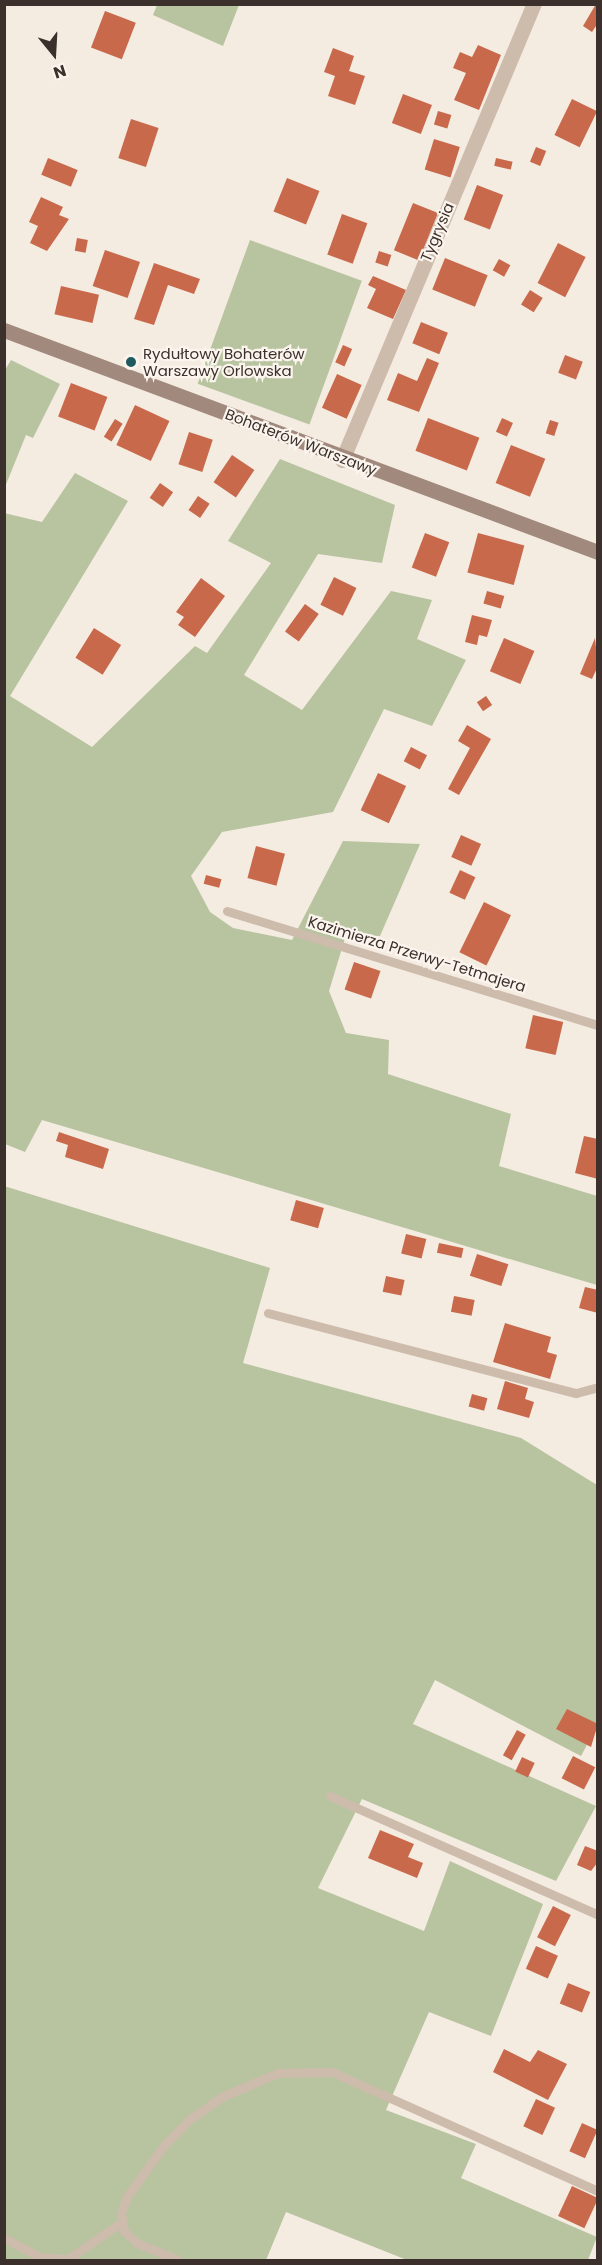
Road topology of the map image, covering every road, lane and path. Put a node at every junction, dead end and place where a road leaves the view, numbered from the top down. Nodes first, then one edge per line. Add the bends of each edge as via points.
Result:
1 (534, 4) edge
2 (4, 330) edge
3 (342, 460) junction
4 (597, 552) edge
5 (227, 911) dead end
6 (597, 1025) edge
7 (268, 1313) dead end
8 (597, 1387) edge
9 (330, 1796) dead end
10 (597, 1916) edge
11 (597, 2191) edge
12 (120, 2223) junction
13 (4, 2238) edge
14 (178, 2260) edge

1 - 3 street, Tygrysia
2 - 3 street, Bohaterów Warszawy
3 - 4 street, Bohaterów Warszawy
5 - 6 lane, Kazimierza Przerwy-Tetmajera
7 - 8 lane via 565,1391 576,1393
9 - 10 lane
11 - 12 lane via 349,2078 332,2072 298,2070 256,2079 221,2097 190,2120 142,2174 121,2212
12 - 13 lane via 68,2259 40,2257
12 - 14 lane via 129,2238

